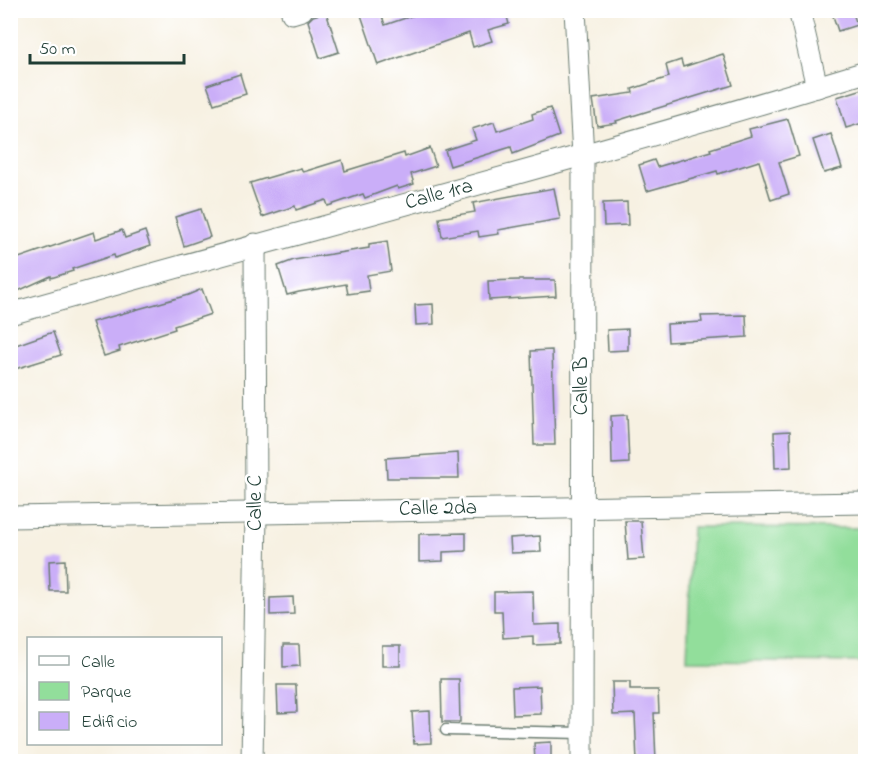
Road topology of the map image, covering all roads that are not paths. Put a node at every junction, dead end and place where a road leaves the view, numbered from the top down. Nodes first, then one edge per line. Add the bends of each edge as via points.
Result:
1 (575, 10) edge
2 (799, 10) edge
3 (866, 72) edge
4 (817, 87) junction
5 (583, 156) junction
6 (255, 244) junction
7 (10, 314) edge
8 (866, 503) edge
9 (582, 507) junction
10 (256, 513) junction
11 (10, 517) edge
12 (446, 730) dead end
13 (582, 733) junction
14 (252, 762) edge
15 (582, 762) edge

1 - 5 street, Calle B
2 - 4 street
3 - 4 street, Calle 1ra
4 - 5 street, Calle 1ra
5 - 6 street, Calle 1ra
5 - 9 street, Calle B
6 - 7 street, Calle 1ra
6 - 10 street, Calle C
8 - 9 street, Calle 2da
9 - 10 street, Calle 2da
9 - 13 street, Calle B
10 - 11 street, Calle 2da
10 - 14 street, Calle C
12 - 13 lane
13 - 15 street, Calle B

